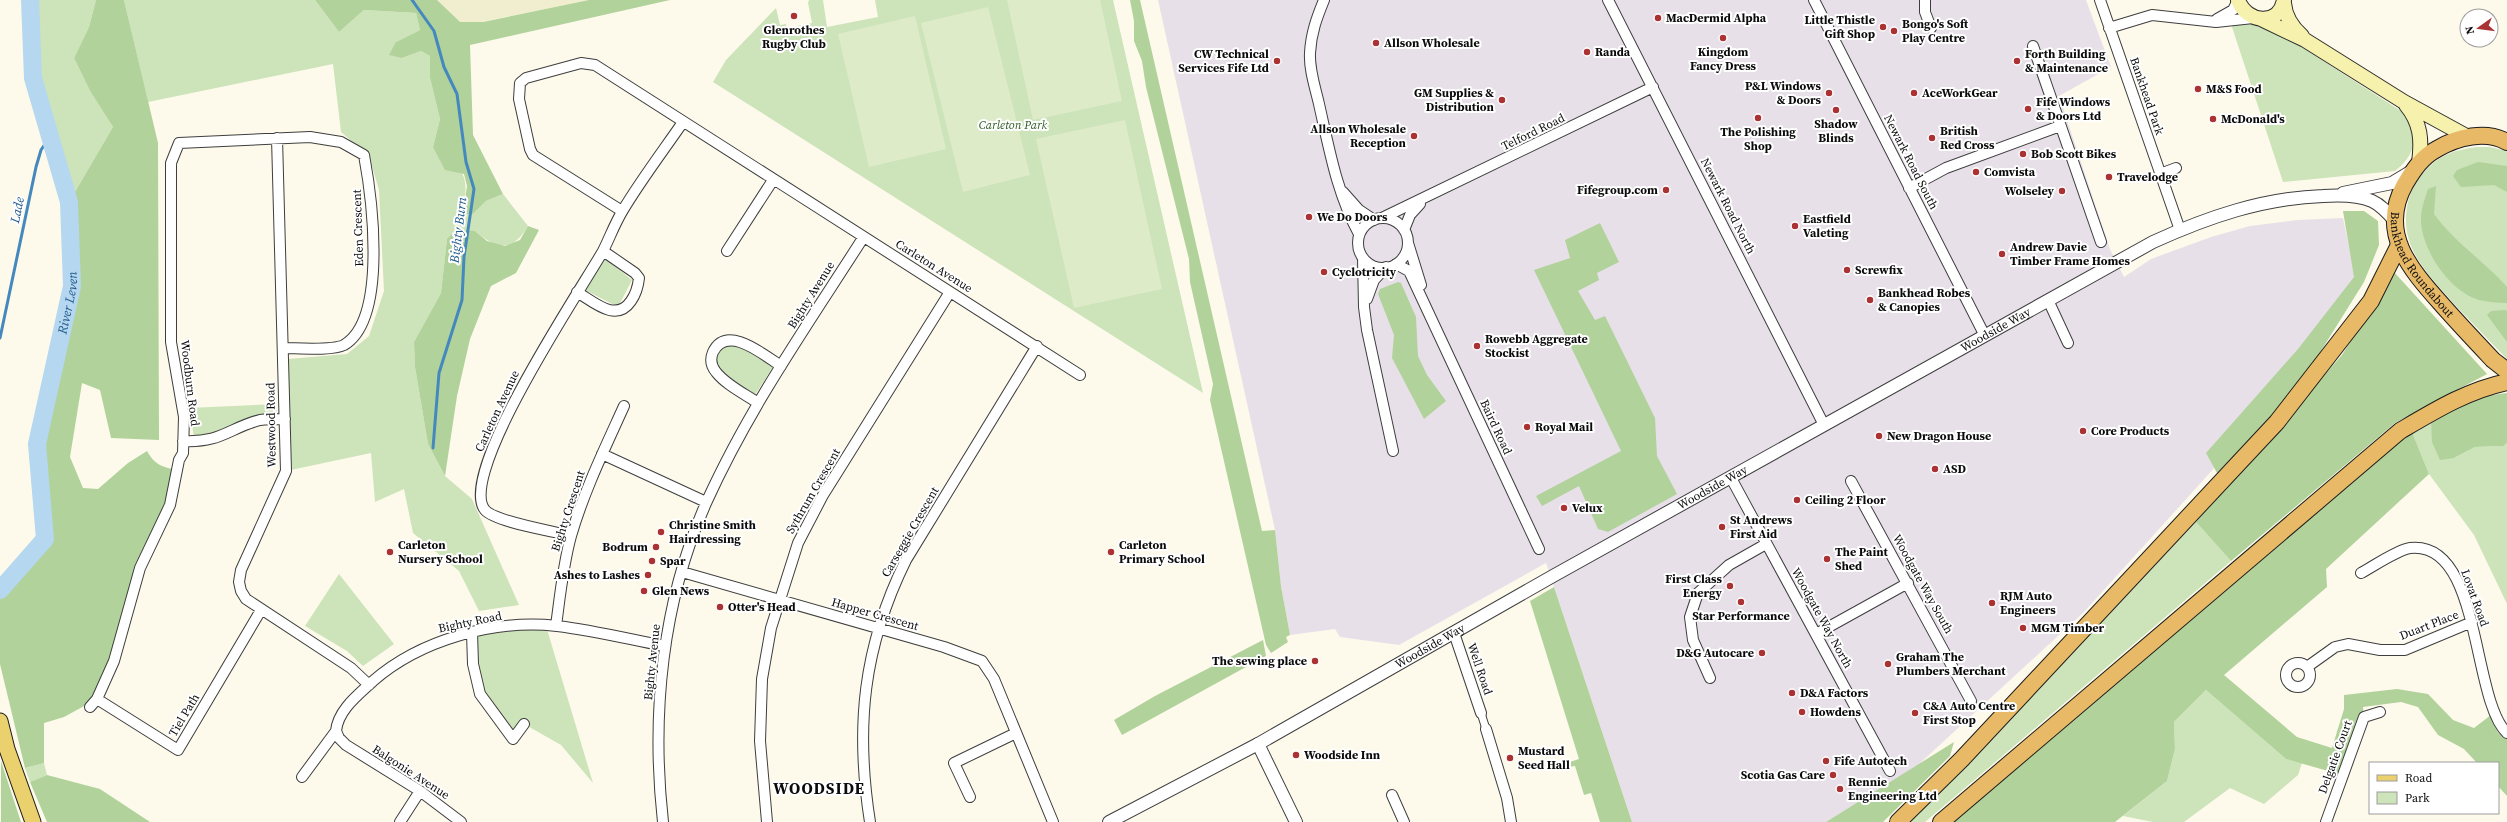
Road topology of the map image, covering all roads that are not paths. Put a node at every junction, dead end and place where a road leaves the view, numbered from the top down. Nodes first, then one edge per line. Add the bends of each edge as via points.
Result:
1 (1324, 0) edge
2 (1608, 0) edge
3 (1814, 0) edge
4 (1924, 0) edge
5 (2100, 0) edge
6 (2238, 0) edge
7 (2284, 1) edge
8 (2257, 18) junction
9 (2207, 22) junction
10 (1931, 28) dead end
11 (2109, 28) junction
12 (2305, 40) junction
13 (2033, 46) dead end
14 (1653, 87) junction
15 (2404, 102) junction
16 (683, 122) junction
17 (2060, 126) junction
18 (2468, 137) junction
19 (277, 138) junction
20 (2505, 139) edge
21 (2416, 167) junction
22 (2176, 168) dead end
23 (2160, 174) junction
24 (773, 180) junction
25 (1909, 188) junction
26 (1340, 189) junction
27 (2332, 196) junction
28 (1424, 200) junction
29 (622, 210) junction
30 (1378, 219) junction
31 (2395, 221) junction
32 (1404, 230) junction
33 (2180, 230) junction
34 (1359, 234) junction
35 (863, 238) junction
36 (1407, 241) junction
37 (2101, 242) dead end
38 (2399, 245) junction
39 (603, 251) junction
40 (727, 251) dead end
41 (1363, 258) junction
42 (1396, 264) junction
43 (1386, 267) junction
44 (577, 292) junction
45 (950, 292) junction
46 (2048, 300) junction
47 (1364, 307) junction
48 (1430, 316) junction
49 (1985, 336) junction
50 (2068, 343) dead end
51 (1037, 346) junction
52 (283, 348) junction
53 (781, 366) junction
54 (2507, 371) edge
55 (1080, 375) dead end
56 (2507, 382) edge
57 (758, 403) junction
58 (624, 406) dead end
59 (285, 419) junction
60 (1824, 425) junction
61 (183, 441) junction
62 (1393, 451) dead end
63 (602, 454) junction
64 (1731, 478) junction
65 (1851, 481) dead end
66 (706, 502) junction
67 (571, 536) junction
68 (1766, 544) junction
69 (1539, 549) dead end
70 (682, 572) junction
71 (2361, 573) dead end
72 (1908, 583) junction
73 (781, 600) junction
74 (261, 610) junction
75 (2472, 622) junction
76 (556, 626) junction
77 (878, 628) junction
78 (472, 633) junction
79 (1454, 633) junction
80 (1816, 634) junction
81 (664, 646) junction
82 (2307, 667) dead end
83 (1710, 678) dead end
84 (369, 685) junction
85 (97, 699) junction
86 (1971, 700) dead end
87 (90, 707) dead end
88 (2380, 712) dead end
89 (1481, 713) joint
90 (0, 721) edge
91 (524, 724) dead end
92 (1486, 728) joint
93 (336, 731) junction
94 (1016, 733) junction
95 (2507, 733) edge
96 (1258, 744) junction
97 (1890, 771) dead end
98 (302, 777) dead end
99 (420, 791) junction
100 (1392, 795) dead end
101 (970, 797) dead end
102 (33, 822) edge
103 (400, 822) edge
104 (461, 822) edge
105 (663, 822) edge
106 (767, 822) edge
107 (870, 822) edge
108 (1054, 822) edge
109 (1109, 822) edge
110 (1296, 822) edge
111 (1404, 822) edge
112 (1511, 822) edge
113 (1898, 822) edge
114 (1941, 822) edge
115 (2326, 822) edge

1 - 26 street via 1315,22 1310,54 1328,145
2 - 14 street, Newark Road North
3 - 25 street, Newark Road South
4 - 10 street
5 - 11 street, Bankhead Park
6 - 8 main road via 2241,8
6 - 9 street via 2227,15
7 - 8 main road via 2275,15
7 - 12 main road via 2284,11
8 - 9 street
8 - 12 main road
9 - 11 street via 2152,15 2128,20
11 - 23 street, Bankhead Park
12 - 15 main road
13 - 17 street
14 - 28 street, Telford Road
14 - 60 street, Newark Road North
15 - 18 main road
15 - 21 main road via 2415,116 2419,127 2421,146
16 - 24 street, Carleton Avenue
16 - 29 street, Carleton Avenue
16 - 29 street via 603,69 588,63 535,75 520,83 519,99 530,149 534,155
17 - 25 street via 1946,168
17 - 37 street
18 - 20 highway, Bankhead Roundabout
18 - 21 highway, Bankhead Roundabout via 2443,146
19 - 52 street, Westwood Road
19 - 52 street, Eden Crescent via 310,137 341,142 364,155 372,199 374,246 366,315 357,334 343,346
19 - 61 street, Woodburn Road via 179,143 171,162 171,342 184,417
21 - 27 street, Woodside Way via 2392,183
21 - 31 highway, Bankhead Roundabout via 2399,195
22 - 23 street
23 - 33 street, Bankhead Park
24 - 35 street, Carleton Avenue
24 - 40 street
25 - 49 street, Newark Road South
26 - 30 street via 1359,210
26 - 34 street via 1349,216
27 - 31 street, Woodside Way via 2371,201 2381,206
27 - 33 street, Woodside Way via 2284,198 2257,204 2206,219
28 - 30 street, Telford Road
28 - 32 street, Telford Road via 1410,215
29 - 39 street, Carleton Avenue
30 - 32 street via 1395,221
30 - 34 street via 1363,228
31 - 38 highway, Bankhead Roundabout
32 - 36 street
33 - 46 street, Woodside Way via 2138,250
34 - 41 street via 1358,248
35 - 45 street, Carleton Avenue
35 - 53 street, Bighty Avenue
36 - 42 street via 1405,254
36 - 48 street, Baird Road
38 - 54 highway, Bankhead Roundabout via 2415,274 2483,350
38 - 113 highway via 2371,301 2277,422 1962,759
39 - 44 street, Carleton Avenue
39 - 44 street via 639,278 637,291 628,306 617,312 610,312
41 - 43 street via 1373,265
41 - 47 street
42 - 43 street
42 - 48 street, Baird Road via 1409,271
43 - 47 street via 1374,280
44 - 67 street, Carleton Avenue via 533,363 492,451 481,496 484,509 495,518
45 - 51 street, Carleton Avenue
45 - 73 street, Sythrum Crescent via 823,495 798,543
46 - 49 street, Woodside Way
46 - 50 street
47 - 62 street
48 - 69 street, Baird Road
49 - 60 street, Woodside Way
51 - 55 street, Carleton Avenue
51 - 77 street, Carseggie Crescent via 906,560 889,595
52 - 59 street, Westwood Road
53 - 57 street, Bighty Avenue
53 - 57 street via 736,340 724,341 715,349 711,360 715,372
56 - 114 highway via 2474,392 2400,431
57 - 66 street, Bighty Avenue
58 - 63 street, Bighty Crescent
59 - 61 street via 260,420 203,442
59 - 74 street, Westwood Road via 286,471 241,570 239,582 246,598
60 - 64 street, Woodside Way
61 - 85 street, Woodburn Road via 183,453 179,460 170,505 140,568 114,661
63 - 66 street
63 - 67 street, Bighty Crescent
64 - 68 street, Woodgate Way North
64 - 79 street, Woodside Way
65 - 72 street, Woodgate Way South
66 - 70 street, Bighty Avenue
67 - 76 street, Bighty Crescent via 562,576
68 - 80 street, Woodgate Way North
68 - 83 street via 1728,565 1698,593 1690,617 1693,640
70 - 73 street, Happer Crescent
70 - 81 street, Bighty Avenue
71 - 75 street, Lovat Road via 2408,548 2422,548 2433,552 2454,573
72 - 80 street
72 - 86 street, Woodgate Way South
73 - 77 street, Happer Crescent
73 - 106 street, Sythrum Crescent via 766,652 760,709 760,760
74 - 84 street, Westwood Road via 351,668
74 - 85 street, Tiel Path via 178,750
75 - 82 street, Duart Place via 2405,650 2380,650 2348,644 2335,647
75 - 95 street, Lovat Road via 2496,717
76 - 78 street, Bighty Road via 508,627
76 - 81 street, Bighty Road
77 - 94 street, Happer Crescent via 982,661 990,670
77 - 107 street, Carseggie Crescent via 866,677 862,721
78 - 84 street, Bighty Road via 440,641 404,657
78 - 91 street via 473,664 480,694 514,739
79 - 89 street, Well Road
79 - 96 street, Woodside Way
80 - 97 street, Woodgate Way North
81 - 105 street, Bighty Avenue via 658,755
84 - 93 street, Bighty Road via 353,699 341,715
85 - 87 street, Woodburn Road
88 - 115 street, Delgatie Court via 2364,717
89 - 92 street
90 - 102 main road via 7,749
92 - 112 street via 1507,798
93 - 98 street, Bighty Road
93 - 99 street, Balgonie Avenue via 346,745
94 - 101 street via 954,763
94 - 108 street, Happer Crescent
96 - 109 street, Woodside Way
96 - 110 street
99 - 103 street
99 - 104 street, Balgonie Avenue
100 - 111 street

